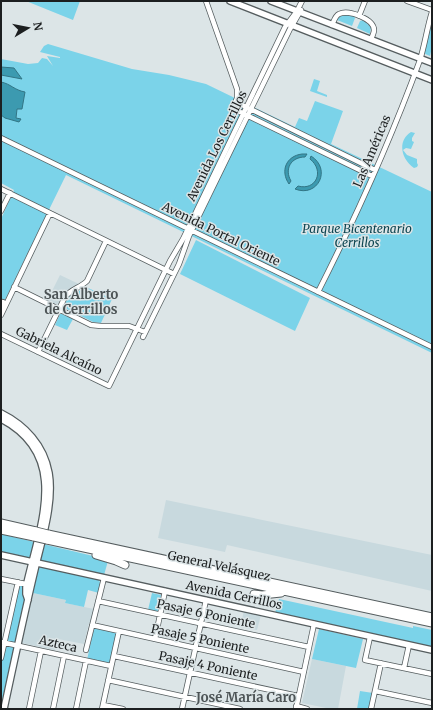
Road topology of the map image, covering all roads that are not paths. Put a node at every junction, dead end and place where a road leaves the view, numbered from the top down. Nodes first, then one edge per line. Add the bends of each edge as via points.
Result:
1 (206, 1) edge
2 (230, 1) edge
3 (271, 1) edge
4 (303, 1) edge
5 (365, 1) edge
6 (407, 1) edge
7 (432, 11) edge
8 (298, 12) junction
9 (359, 16) junction
10 (290, 24) junction
11 (332, 25) junction
12 (371, 40) junction
13 (420, 59) junction
14 (432, 64) edge
15 (414, 73) junction
16 (432, 80) edge
17 (236, 102) junction
18 (249, 108) junction
19 (246, 115) junction
20 (1, 138) edge
21 (375, 170) junction
22 (372, 176) junction
23 (1, 189) edge
24 (10, 193) junction
25 (1, 211) edge
26 (50, 213) junction
27 (190, 230) junction
28 (106, 241) junction
29 (166, 270) junction
30 (174, 274) junction
31 (14, 287) junction
32 (318, 292) junction
33 (59, 309) junction
34 (1, 315) edge
35 (137, 328) junction
36 (1, 334) edge
37 (432, 348) edge
38 (38, 352) junction
39 (109, 386) joint
40 (1, 413) edge
41 (1, 419) edge
42 (1, 524) edge
43 (1, 530) edge
44 (35, 534) junction
45 (48, 537) junction
46 (60, 543) junction
47 (1, 555) edge
48 (34, 562) junction
49 (125, 565) dead end
50 (104, 578) junction
51 (1, 579) edge
52 (18, 582) junction
53 (26, 584) junction
54 (165, 592) junction
55 (291, 593) junction
56 (254, 594) dead end
57 (206, 600) junction
58 (28, 601) junction
59 (98, 601) junction
60 (160, 615) junction
61 (432, 617) edge
62 (201, 623) junction
63 (432, 623) edge
64 (314, 624) junction
65 (92, 625) junction
66 (119, 631) junction
67 (370, 636) junction
68 (155, 639) junction
69 (3, 642) edge
70 (18, 645) junction
71 (409, 645) junction
72 (309, 647) junction
73 (195, 648) junction
74 (86, 650) dead end
75 (432, 650) edge
76 (41, 651) junction
77 (64, 656) junction
78 (114, 656) junction
79 (1, 658) edge
80 (86, 661) junction
81 (381, 663) junction
82 (111, 666) junction
83 (404, 668) junction
84 (190, 672) junction
85 (304, 672) junction
86 (432, 674) edge
87 (108, 680) junction
88 (375, 691) junction
89 (298, 696) junction
90 (184, 697) junction
91 (432, 703) edge
92 (103, 707) edge
93 (296, 708) edge
94 (4, 709) edge
95 (29, 709) edge
96 (53, 709) edge
97 (76, 709) edge
98 (123, 709) edge
99 (182, 709) edge
100 (240, 709) edge
101 (307, 709) edge
102 (371, 709) edge

1 - 17 street via 237,89
2 - 10 main road
3 - 8 main road
4 - 8 street, Avenida Los Cerrillos
5 - 9 street
6 - 7 street
7 - 13 street, Las Américas
8 - 10 street, Avenida Los Cerrillos
8 - 11 main road
9 - 11 street via 341,13
9 - 12 street via 373,27
10 - 15 main road
10 - 18 street, Avenida Los Cerrillos
11 - 12 main road
12 - 13 main road
13 - 14 main road
13 - 15 street, Las Américas
15 - 16 main road
15 - 21 street, Las Américas
17 - 18 street
17 - 19 street via 233,108
18 - 19 street, Avenida Los Cerrillos
18 - 21 street
19 - 22 street
19 - 27 street, Avenida Los Cerrillos
20 - 27 street, Avenida Portal Oriente
21 - 22 street, Las Américas
22 - 32 street, Las Américas
23 - 24 street
24 - 25 street
24 - 26 street
26 - 28 street
26 - 31 street
27 - 29 street, Avenida Los Cerrillos
27 - 30 street, Avenida Los Cerrillos
27 - 32 street, Avenida Portal Oriente
28 - 29 street
28 - 33 street via 87,281 68,293
29 - 30 street
29 - 35 street, Avenida Los Cerrillos
30 - 35 street, Avenida Los Cerrillos via 144,335
31 - 33 street
31 - 34 street
32 - 37 street, Avenida Portal Oriente
33 - 35 street via 96,326
33 - 38 street
35 - 39 street, Avenida Los Cerrillos
36 - 38 street, Gabriela Alcaíno
38 - 39 street, Gabriela Alcaíno
40 - 48 main road via 29,433 40,448 48,468 50,497
41 - 48 main road via 29,440 38,454 45,475 46,494
42 - 44 highway, General Velásquez
43 - 44 highway, General Velásquez
44 - 45 highway, General Velásquez, bridge
45 - 46 highway, General Velásquez
45 - 61 highway, General Velásquez
46 - 49 highway
46 - 55 highway, General Velásquez
47 - 48 main road, Avenida Cerrillos
48 - 50 main road, Avenida Cerrillos
48 - 53 main road
48 - 58 main road
50 - 54 main road, Avenida Cerrillos
50 - 59 street
51 - 52 street
52 - 53 street
52 - 69 street
53 - 58 main road
54 - 57 main road, Avenida Cerrillos
54 - 60 street
55 - 56 highway
55 - 63 highway, General Velásquez
57 - 62 street
57 - 64 main road, Avenida Cerrillos
58 - 70 main road
59 - 60 street, Pasaje 6 Poniente
59 - 65 street
60 - 62 street, Pasaje 6 Poniente
60 - 68 street
62 - 72 street, Pasaje 6 Poniente
62 - 73 street
64 - 67 main road, Avenida Cerrillos
64 - 72 street
65 - 66 street, Pasaje 5 Poniente
65 - 74 street
66 - 68 street, Pasaje 5 Poniente
66 - 78 street
67 - 71 main road, Avenida Cerrillos
67 - 81 street via 365,660
68 - 73 street, Pasaje 5 Poniente
69 - 70 street, Azteca
69 - 79 street
70 - 76 street, Azteca
70 - 94 main road
71 - 75 main road, Avenida Cerrillos
71 - 83 street
72 - 85 street
73 - 84 street
73 - 85 street, Pasaje 5 Poniente
76 - 77 street, Azteca
76 - 95 street
77 - 80 street, Azteca
77 - 96 street
78 - 82 street
78 - 84 street, Pasaje 4 Poniente
80 - 82 street, Azteca
80 - 97 street
81 - 83 street
81 - 88 street
82 - 87 street
83 - 86 street
84 - 89 street, Pasaje 4 Poniente
84 - 90 street
85 - 89 street
87 - 90 street
87 - 92 street
88 - 91 street
88 - 102 street
89 - 93 street
90 - 99 street
90 - 100 street
92 - 98 street
93 - 101 street

